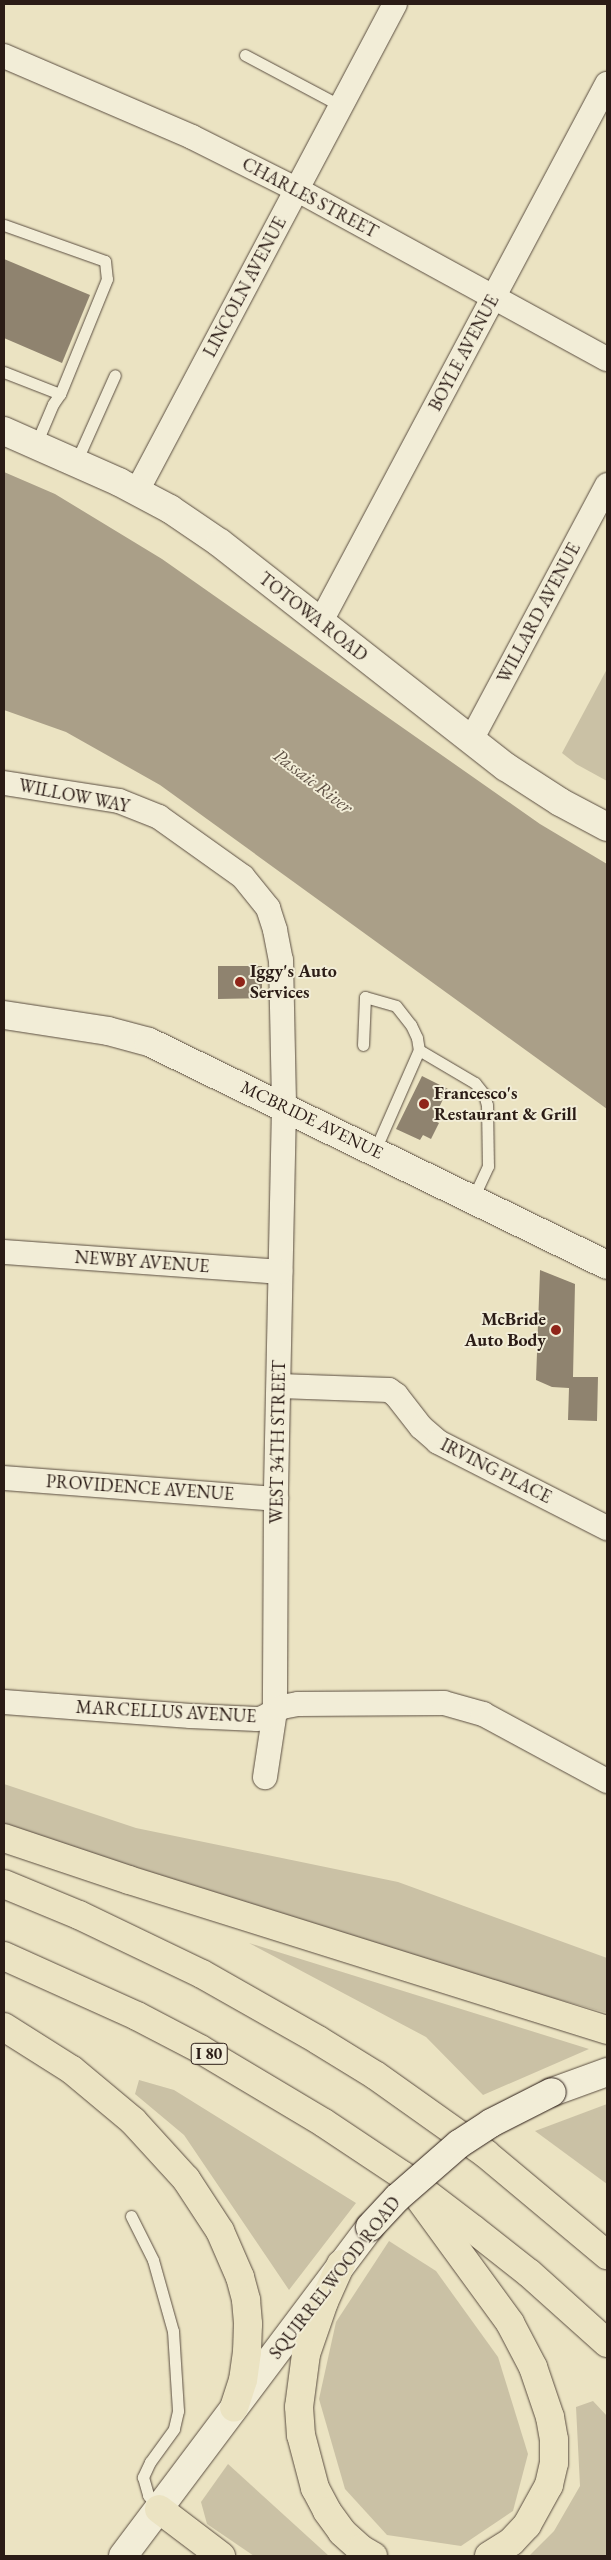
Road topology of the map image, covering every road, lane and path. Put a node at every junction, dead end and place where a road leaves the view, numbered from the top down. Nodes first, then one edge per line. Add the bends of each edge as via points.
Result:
1 (395, 4) edge
2 (245, 54) dead end
3 (4, 56) edge
4 (607, 84) edge
5 (341, 106) junction
6 (296, 189) junction
7 (4, 225) edge
8 (494, 296) junction
9 (607, 359) edge
10 (4, 372) edge
11 (115, 375) dead end
12 (60, 394) junction
13 (4, 431) edge
14 (36, 444) junction
15 (76, 462) junction
16 (607, 485) edge
17 (137, 491) junction
18 (320, 623) junction
19 (471, 740) junction
20 (4, 783) edge
21 (607, 827) edge
22 (4, 1015) edge
23 (363, 1045) dead end
24 (419, 1050) junction
25 (284, 1107) junction
26 (375, 1150) junction
27 (473, 1198) junction
28 (4, 1252) edge
29 (607, 1265) edge
30 (280, 1272) junction
31 (280, 1386) junction
32 (4, 1478) edge
33 (276, 1499) junction
34 (607, 1528) edge
35 (4, 1702) edge
36 (275, 1711) junction
37 (265, 1777) dead end
38 (607, 1781) edge
39 (4, 1838) edge
40 (4, 1884) edge
41 (4, 1956) edge
42 (4, 2027) edge
43 (607, 2030) edge
44 (607, 2072) edge
45 (402, 2175) junction
46 (528, 2187) junction
47 (131, 2216) dead end
48 (607, 2232) edge
49 (607, 2255) edge
50 (341, 2264) junction
51 (607, 2343) edge
52 (234, 2408) junction
53 (159, 2509) junction
54 (123, 2556) edge
55 (221, 2556) edge
56 (373, 2556) edge
57 (489, 2556) edge

1 - 5 street, LINCOLN AVENUE
2 - 5 lane
3 - 6 street, CHARLES STREET via 192,136
4 - 8 street, BOYLE AVENUE
5 - 6 street, LINCOLN AVENUE
6 - 8 street, CHARLES STREET
6 - 17 street, LINCOLN AVENUE
7 - 12 lane via 105,262 107,279
8 - 9 street, CHARLES STREET
8 - 18 street, BOYLE AVENUE
10 - 12 lane
11 - 15 lane
12 - 14 lane
13 - 14 street, TOTOWA ROAD
14 - 15 street, TOTOWA ROAD
15 - 17 street, TOTOWA ROAD
16 - 19 street, WILLARD AVENUE
17 - 18 street, TOTOWA ROAD via 220,543
18 - 19 street, TOTOWA ROAD
19 - 21 street, TOTOWA ROAD via 560,802
20 - 25 street, WILLOW WAY via 119,801 159,817 236,871 255,890 268,908 281,960
22 - 25 street, MCBRIDE AVENUE via 108,1031 149,1042
23 - 24 lane via 365,997 396,1006 411,1025
24 - 26 lane
24 - 27 lane via 475,1083 484,1094 488,1166
25 - 26 street, MCBRIDE AVENUE
25 - 30 street, WEST 34TH STREET
26 - 27 street, MCBRIDE AVENUE
27 - 29 street, MCBRIDE AVENUE
28 - 30 street, NEWBY AVENUE
30 - 31 street, WEST 34TH STREET
31 - 33 street, WEST 34TH STREET
31 - 34 street, IRVING PLACE via 389,1390 438,1442
32 - 33 street, PROVIDENCE AVENUE
33 - 36 street, WEST 34TH STREET
35 - 36 street, MARCELLUS AVENUE via 258,1719
36 - 37 street, WEST 34TH STREET
36 - 38 street, MARCELLUS AVENUE via 298,1704 444,1703 464,1707 483,1714
39 - 43 highway
40 - 46 highway via 142,1944 261,2006 375,2075
41 - 45 highway, I 80 via 104,2000 200,2050 324,2123
42 - 52 highway via 72,2070 133,2121 186,2179 220,2231 240,2277 248,2324 247,2352
44 - 50 street, SQUIRRELWOOD ROAD, bridge via 552,2092 491,2123 459,2144 397,2198
45 - 51 highway, I 80 via 528,2273
45 - 57 highway via 510,2323 533,2367 550,2417 554,2463 548,2485 527,2525 511,2542
46 - 48 highway
46 - 49 highway
47 - 53 lane via 153,2260 173,2332 178,2411 174,2429 150,2462 144,2478 148,2495
50 - 52 street, SQUIRRELWOOD ROAD
50 - 56 highway via 306,2354 299,2407 302,2435 315,2488 327,2512 342,2532
52 - 53 street, SQUIRRELWOOD ROAD
53 - 54 street, SQUIRRELWOOD ROAD
53 - 55 highway

